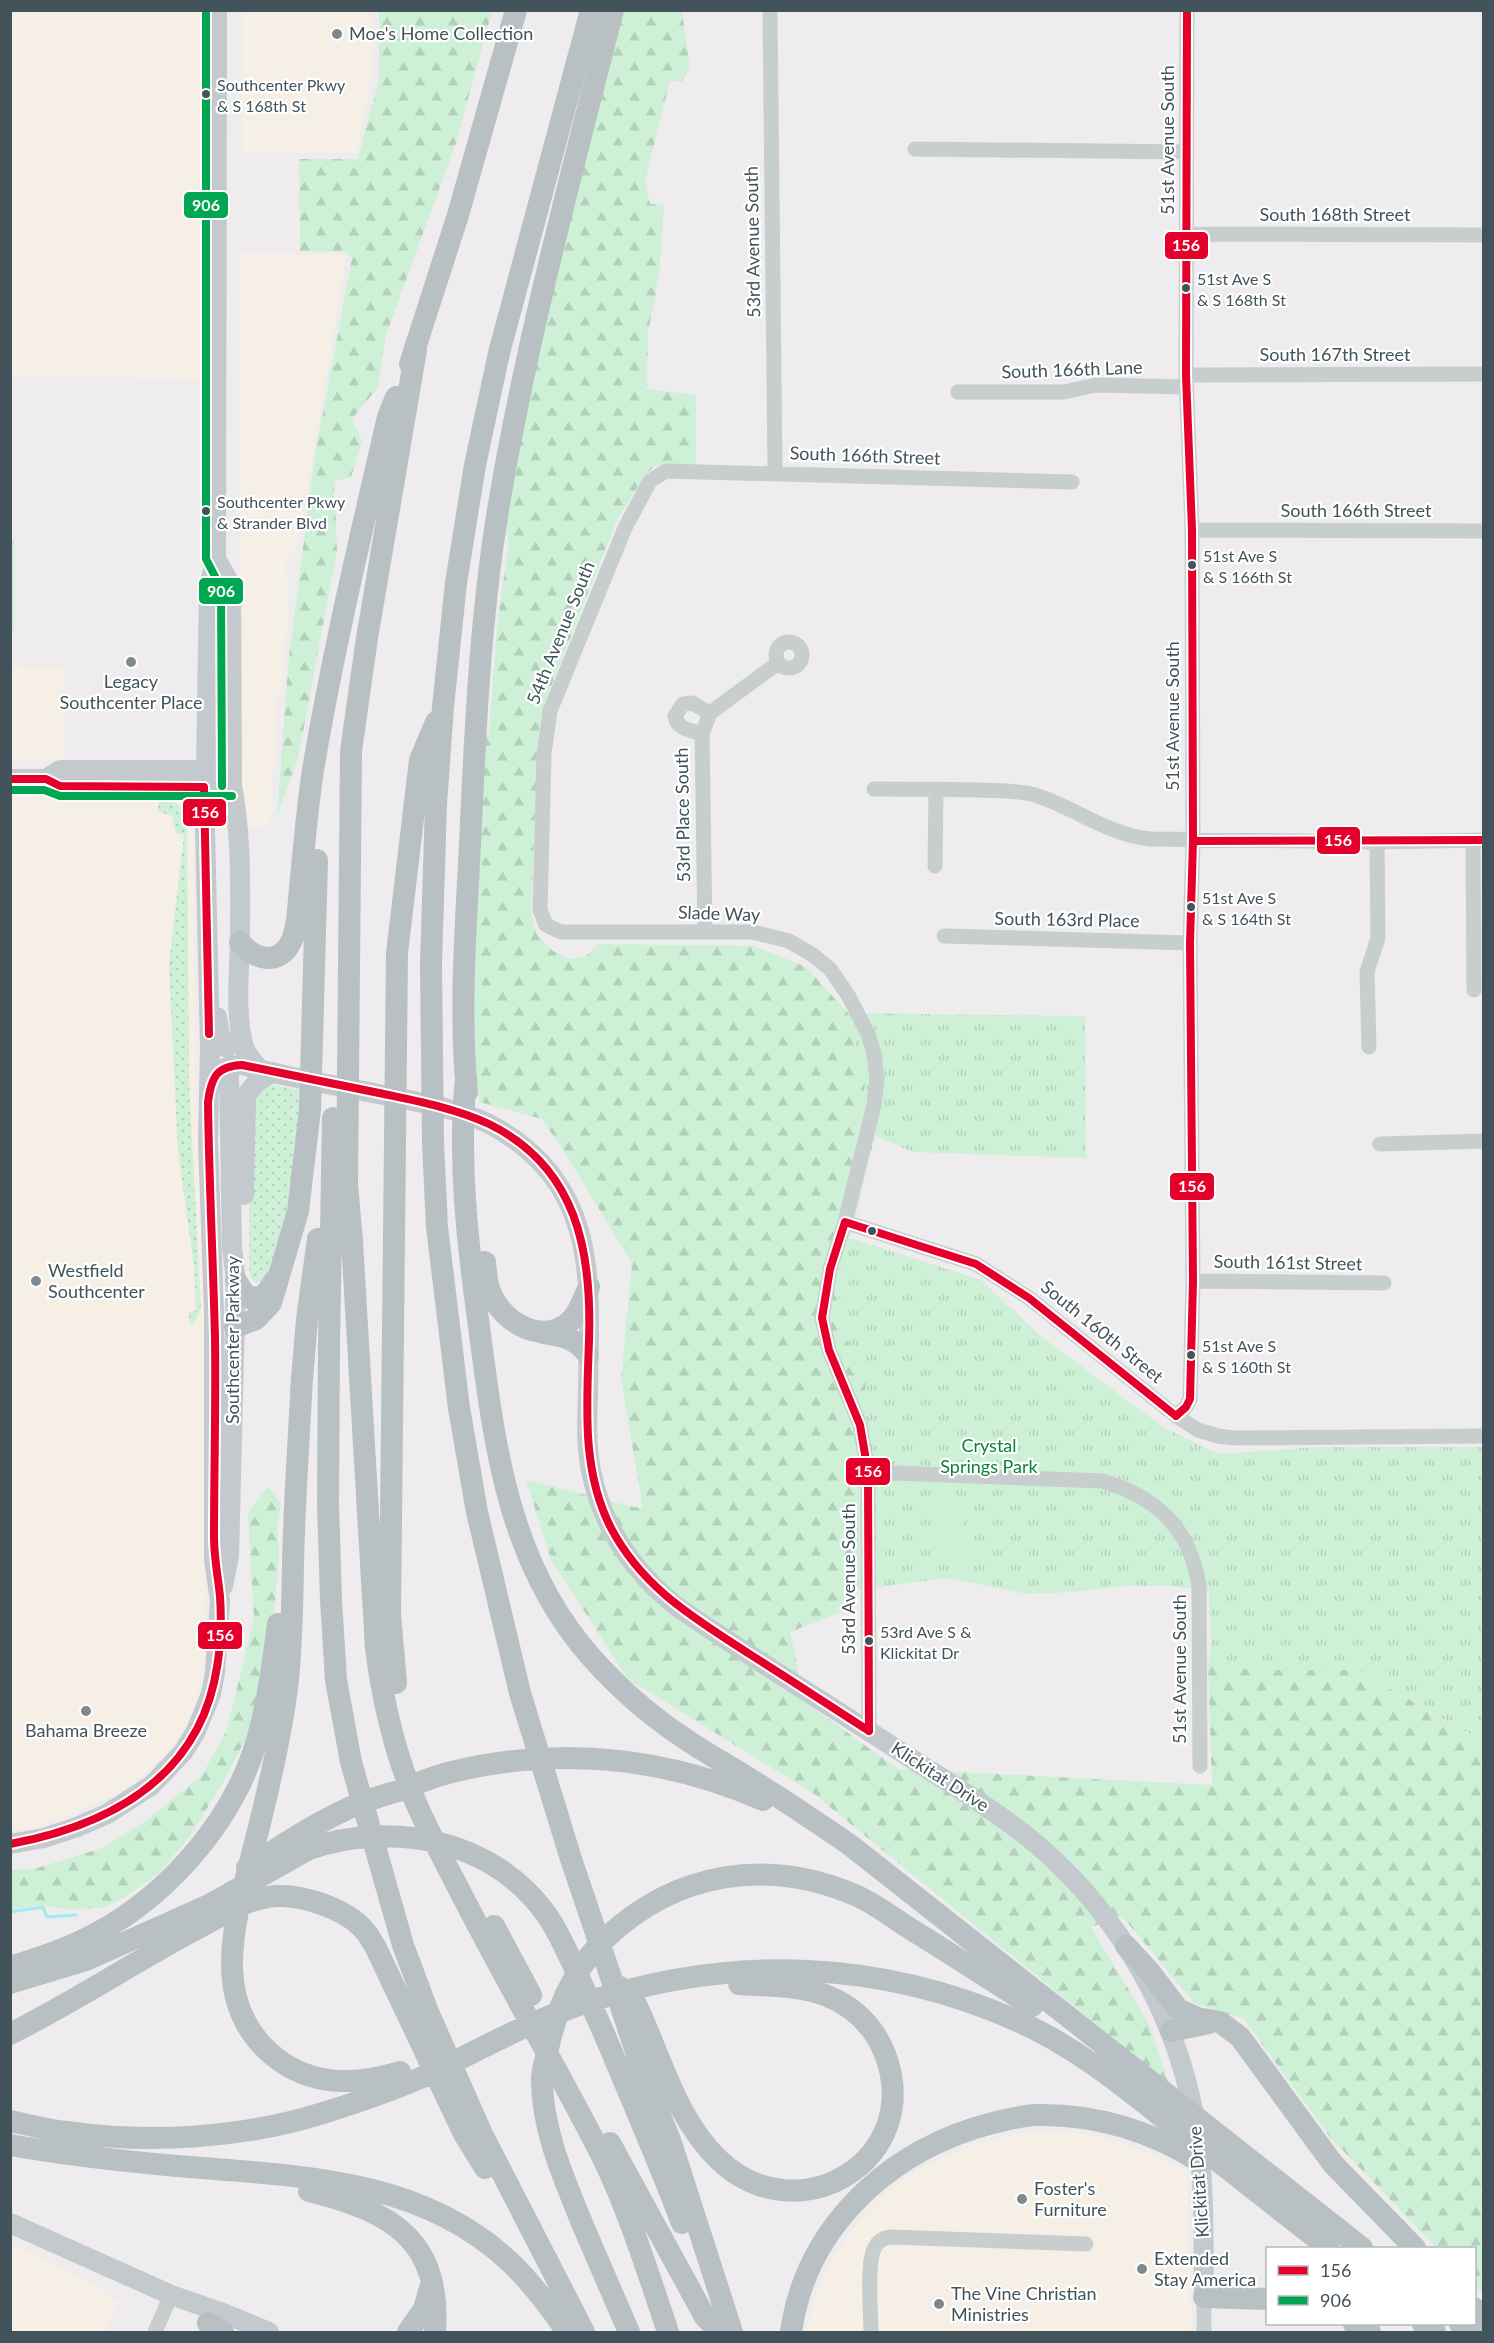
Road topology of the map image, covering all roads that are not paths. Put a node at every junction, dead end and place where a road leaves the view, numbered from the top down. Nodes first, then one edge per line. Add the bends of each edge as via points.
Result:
1 (217, 10) edge
2 (516, 10) edge
3 (591, 10) edge
4 (613, 10) edge
5 (770, 10) edge
6 (1187, 10) edge
7 (915, 148) dead end
8 (1187, 152) junction
9 (1187, 234) junction
10 (1484, 235) edge
11 (416, 350) junction
12 (1484, 374) edge
13 (1187, 381) junction
14 (958, 392) dead end
15 (775, 473) junction
16 (658, 474) joint
17 (1072, 482) dead end
18 (1192, 530) junction
19 (1484, 531) edge
20 (216, 559) junction
21 (208, 619) junction
22 (778, 663) dead end
23 (232, 681) junction
24 (443, 707) junction
25 (325, 708) junction
26 (710, 713) junction
27 (702, 734) junction
28 (10, 779) edge
29 (215, 782) junction
30 (874, 789) dead end
31 (936, 789) junction
32 (350, 832) junction
33 (1478, 840) edge
34 (1193, 841) junction
35 (1377, 842) junction
36 (935, 866) dead end
37 (546, 926) joint
38 (705, 932) junction
39 (944, 936) dead end
40 (240, 942) junction
41 (1190, 943) junction
42 (1474, 990) dead end
43 (228, 1028) dead end
44 (208, 1034) junction
45 (1369, 1047) dead end
46 (227, 1048) junction
47 (274, 1073) junction
48 (229, 1077) dead end
49 (209, 1085) junction
50 (1484, 1141) edge
51 (1380, 1144) dead end
52 (469, 1156) junction
53 (331, 1161) junction
54 (845, 1222) junction
55 (279, 1274) junction
56 (236, 1281) junction
57 (1193, 1281) junction
58 (1384, 1283) dead end
59 (589, 1287) junction
60 (235, 1327) junction
61 (539, 1332) junction
62 (588, 1355) junction
63 (302, 1377) junction
64 (1176, 1416) junction
65 (1484, 1436) edge
66 (868, 1472) junction
67 (220, 1601) junction
68 (869, 1731) junction
69 (1200, 1766) dead end
70 (10, 1844) edge
71 (850, 1845) junction
72 (142, 1935) junction
73 (1126, 1946) junction
74 (10, 1967) edge
75 (697, 1976) junction
76 (10, 1983) edge
77 (629, 2005) junction
78 (1220, 2022) junction
79 (1171, 2031) junction
80 (10, 2034) edge
81 (411, 2075) junction
82 (567, 2079) junction
83 (1151, 2085) junction
84 (10, 2121) edge
85 (10, 2145) edge
86 (177, 2166) junction
87 (10, 2223) edge
88 (1086, 2244) dead end
89 (1320, 2247) edge
90 (1328, 2247) edge
91 (1361, 2247) edge
92 (1414, 2247) edge
93 (713, 2272) junction
94 (431, 2278) junction
95 (562, 2292) junction
96 (171, 2295) junction
97 (1204, 2297) junction
98 (1266, 2299) edge
99 (1356, 2325) edge
100 (216, 2328) edge
101 (154, 2332) edge
102 (232, 2332) edge
103 (268, 2332) edge
104 (408, 2332) edge
105 (435, 2332) edge
106 (567, 2332) edge
107 (584, 2332) edge
108 (629, 2332) edge
109 (668, 2332) edge
110 (720, 2332) edge
111 (732, 2332) edge
112 (791, 2332) edge
113 (871, 2332) edge
114 (1204, 2332) edge
115 (1370, 2332) edge

1 - 20 main road, Southcenter Parkway
2 - 11 highway
3 - 24 highway via 499,353 474,465
4 - 52 highway via 518,399 484,617 465,938
5 - 15 street, 53rd Avenue South
6 - 8 street, 51st Avenue South
7 - 8 street
8 - 9 street, 51st Avenue South
9 - 10 street, South 168th Street
9 - 13 street, 51st Avenue South
11 - 25 highway via 388,417 349,581
11 - 32 highway via 351,751
12 - 13 street, South 167th Street
13 - 14 street, South 166th Lane via 1096,385 1057,393
13 - 18 street, 51st Avenue South
15 - 16 street, South 166th Street
15 - 17 street, South 166th Street
16 - 37 street, 54th Avenue South via 650,481 625,528 549,711 544,754 540,910
18 - 19 street, South 166th Street
18 - 34 street, 51st Avenue South
20 - 21 main road, Southcenter Parkway via 209,586
20 - 23 main road, Southcenter Parkway via 231,585
21 - 23 main road via 222,658 222,675
21 - 29 main road, Southcenter Parkway
22 - 26 street
23 - 29 main road, Southcenter Parkway
24 - 77 highway via 432,952 433,1142 437,1227 459,1408 477,1512 528,1722 614,1983 632,1996
24 - 82 highway via 420,760 397,953 390,1614 394,1675 414,1765
25 - 40 highway via 313,770 292,941 286,950 265,958 252,954
25 - 55 highway via 310,1110 298,1211
26 - 27 street, 53rd Place South
26 - 27 street, 53rd Place South via 692,703 683,704 675,716 680,727
27 - 38 street, 53rd Place South
28 - 29 main road via 46,779 60,786
29 - 40 main road via 237,812
29 - 43 main road, Southcenter Parkway via 225,814
29 - 44 main road, Southcenter Parkway
29 - 46 main road via 217,1018
30 - 31 street
31 - 34 street via 1033,795 1137,838
31 - 36 street
32 - 53 highway
32 - 82 highway via 347,1184 380,1682 404,1771 420,1813 499,1968
33 - 35 street
33 - 42 street
34 - 35 street
34 - 41 street, 51st Avenue South
35 - 45 street via 1378,938 1367,972
37 - 38 street, Slade Way via 561,932
38 - 54 street, Slade Way via 753,932 789,941 830,969 860,1014 874,1053 876,1079 871,1122
39 - 41 street, South 163rd Place
40 - 47 main road via 238,991 243,1042 248,1056
41 - 57 street, 51st Avenue South
44 - 46 main road
44 - 49 main road, Southcenter Parkway
46 - 47 main road via 240,1059
47 - 49 main road, Klickitat Drive via 230,1064
47 - 56 main road via 246,1095 244,1247
47 - 59 main road, Klickitat Drive via 425,1103 490,1125 524,1147 552,1177 570,1206 582,1239
48 - 56 main road, Southcenter Parkway
49 - 67 main road, Southcenter Parkway via 214,1558
50 - 51 street
52 - 61 highway via 489,1287 506,1315
52 - 71 highway via 468,1245 501,1469 516,1524 556,1612 591,1658 677,1734
53 - 63 highway
53 - 95 highway via 331,1600 336,1680 351,1762 403,1945 428,2012 482,2134
54 - 64 street, South 160th Street via 976,1264 1029,1298
54 - 66 street, 53rd Avenue South via 830,1269 822,1318 829,1350 860,1425
55 - 56 highway via 268,1292 258,1298 248,1297
55 - 60 highway via 267,1308 256,1319
56 - 60 main road, Southcenter Parkway
57 - 58 street, South 161st Street
57 - 64 street, 51st Avenue South via 1190,1399
59 - 61 highway via 578,1312 568,1323 554,1331
59 - 62 main road, Klickitat Drive
60 - 67 main road, Southcenter Parkway via 229,1556
61 - 62 highway via 570,1338 584,1347
62 - 68 main road, Klickitat Drive via 591,1470 605,1516 628,1558 676,1606
63 - 74 highway via 286,1564 270,1678 257,1740 239,1786 205,1843 153,1896 79,1942
63 - 81 highway via 288,1681 260,1825 234,1930 231,1962 235,1995 246,2023 269,2052 297,2072 329,2081
64 - 65 street, South 160th Street via 1198,1430 1235,1438
66 - 68 street, 53rd Avenue South
66 - 69 street, 51st Avenue South via 1102,1481 1141,1495 1159,1508 1188,1545 1197,1571
67 - 70 main road, Southcenter Parkway via 218,1653 211,1694 196,1731 168,1769 152,1785 107,1814 44,1838
68 - 73 main road, Klickitat Drive via 1031,1840 1081,1888
71 - 72 highway via 726,1784 677,1770 629,1761 553,1757 496,1763 446,1773 346,1809 280,1846
71 - 83 highway
72 - 76 highway via 86,1960
72 - 93 highway via 209,1905 309,1849 340,1839 403,1836 442,1842 499,1868 532,1897 564,1945 693,2250
73 - 78 highway via 1178,2009
73 - 79 main road, Klickitat Drive
75 - 77 highway via 824,1994 855,2011 870,2026 890,2067 892,2105 884,2132 864,2163 828,2186 803,2192 762,2187 734,2173 689,2121
75 - 81 highway via 587,2002
75 - 90 highway via 779,1970 868,1977 926,1987 1026,2025 1095,2065
77 - 93 highway via 646,2080
78 - 79 highway
78 - 92 highway via 1240,2037 1334,2164
79 - 97 main road, Klickitat Drive via 1197,2130 1203,2201
80 - 95 highway via 253,1900 287,1897 336,1910 365,1930 375,1946 464,2134
81 - 84 highway via 320,2114 211,2135 115,2137
82 - 109 highway via 617,2191
82 - 110 highway via 705,2318
83 - 91 highway
83 - 108 highway via 961,1960 849,1892 784,1875 738,1874 707,1880 665,1897 622,1923 588,1955 554,2022 542,2079 549,2132 568,2188
85 - 86 highway
86 - 94 highway via 297,2188 363,2206 386,2218 411,2240
86 - 106 highway via 317,2178 376,2191 426,2208 481,2240 509,2262 544,2299
87 - 96 main road
88 - 113 street via 882,2239 871,2260
89 - 112 highway via 1184,2151 1108,2122 1035,2115 960,2133 917,2152 859,2196 836,2224 812,2266
93 - 111 highway
94 - 104 highway via 424,2309
94 - 105 highway via 437,2310
95 - 107 highway
96 - 100 main road
96 - 101 street
96 - 103 main road
97 - 98 highway
97 - 114 street, Klickitat Drive
99 - 115 highway
100 - 102 main road

